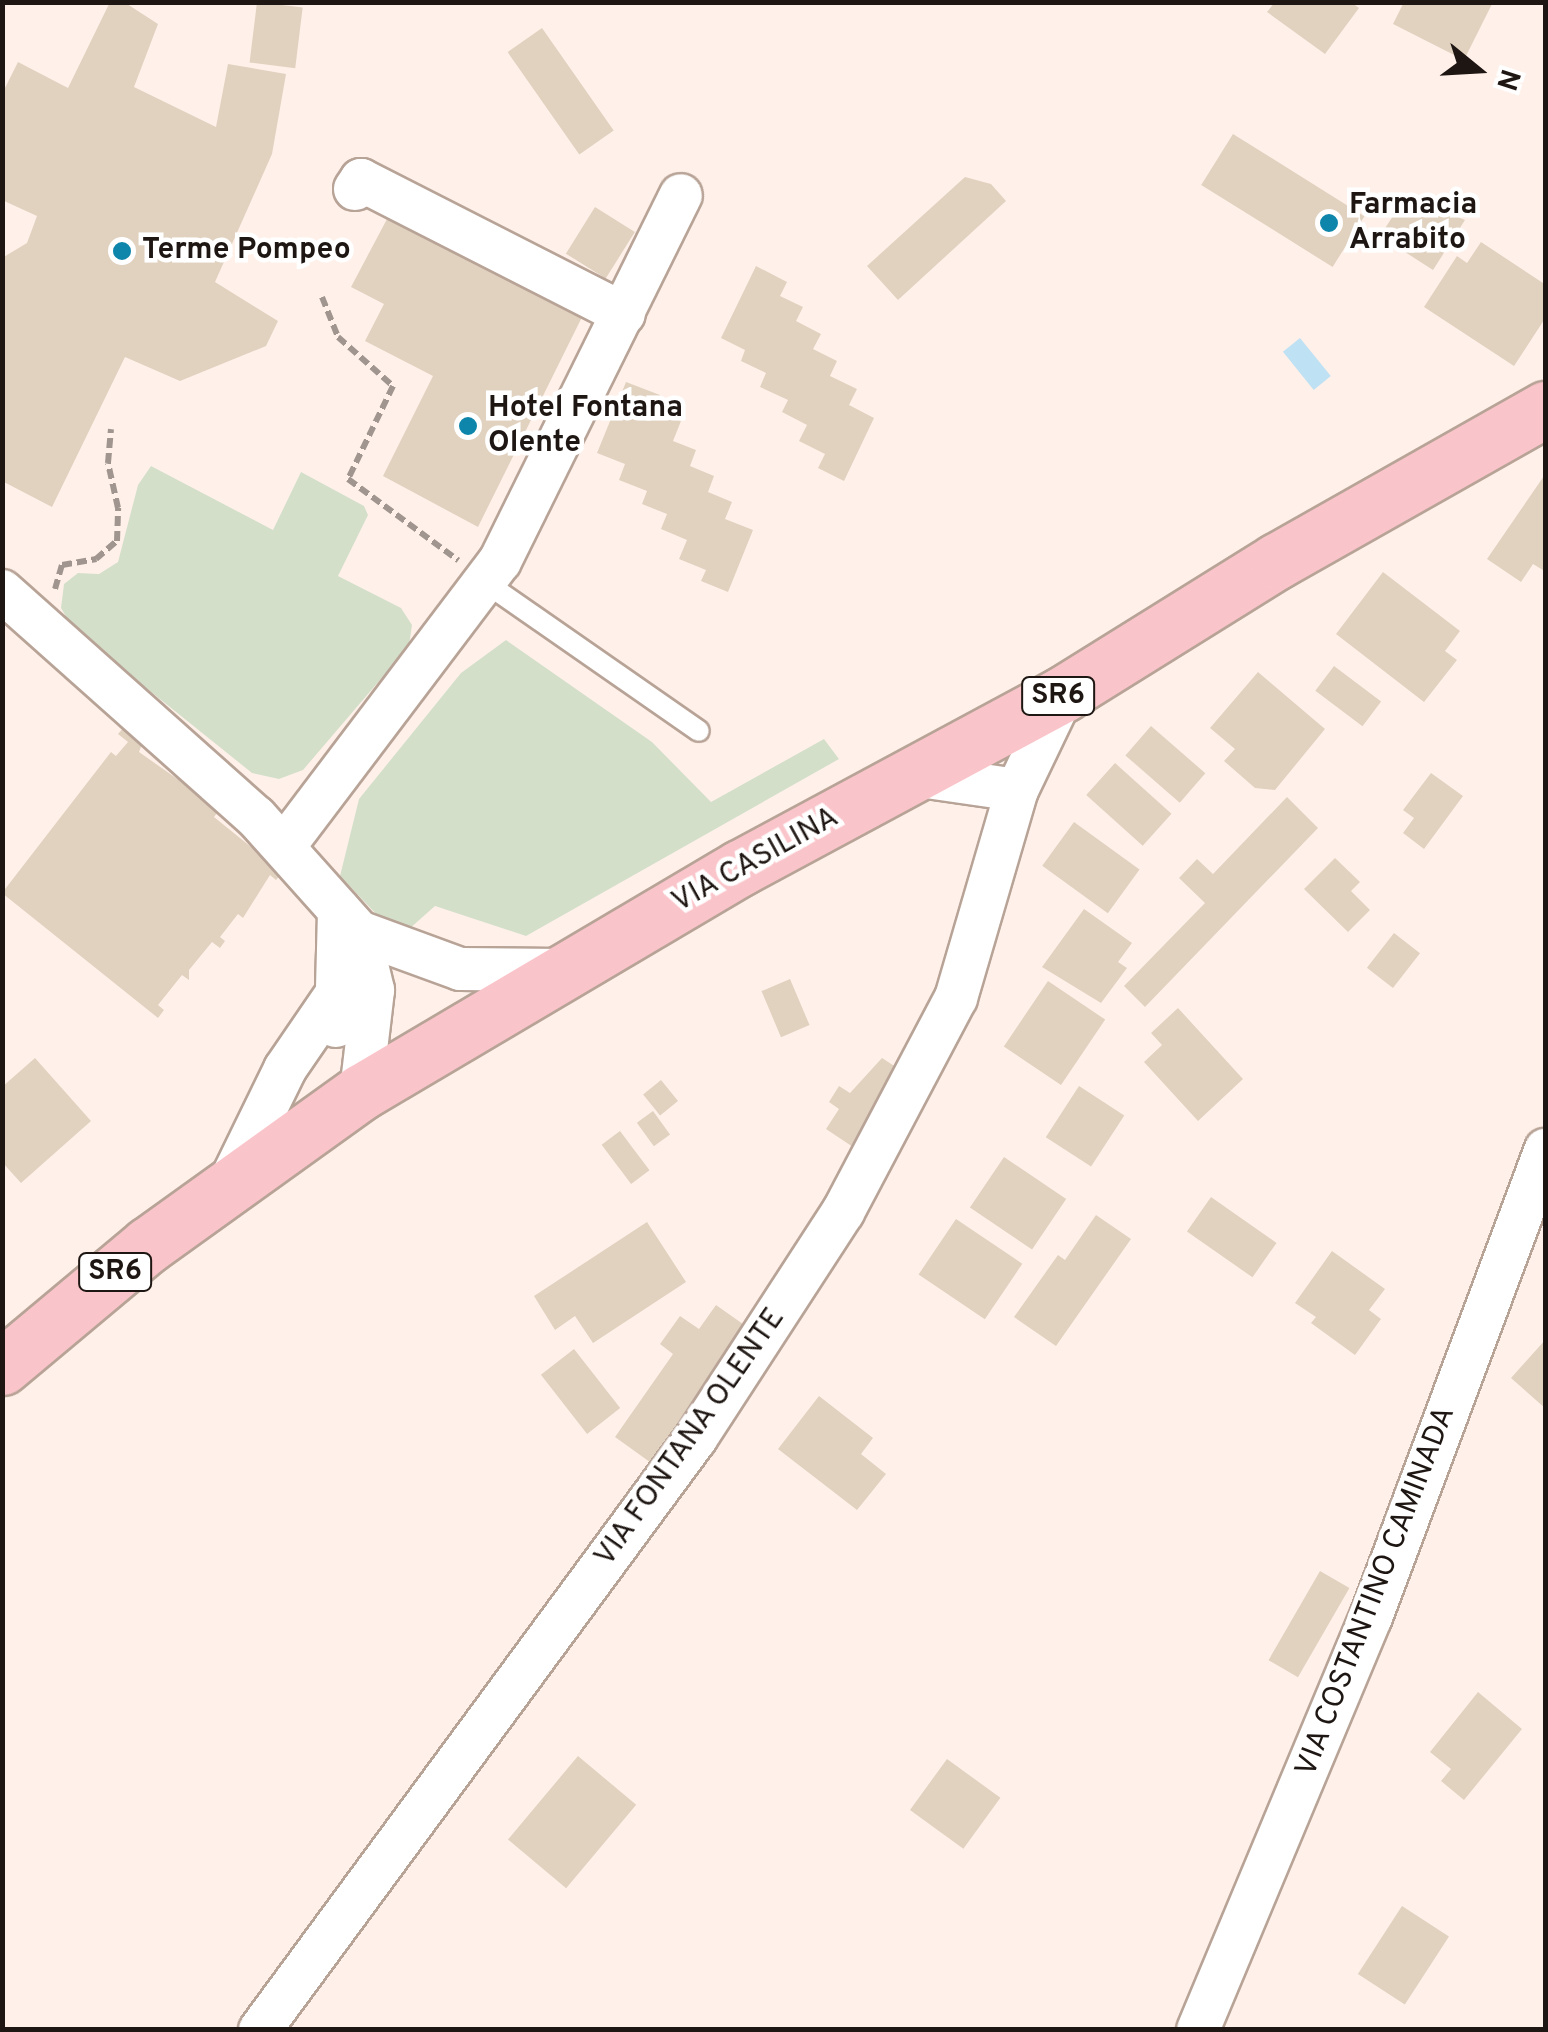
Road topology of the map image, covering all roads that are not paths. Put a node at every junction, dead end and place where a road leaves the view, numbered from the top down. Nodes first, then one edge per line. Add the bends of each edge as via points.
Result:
1 (355, 189) dead end
2 (681, 195) dead end
3 (624, 314) junction
4 (1546, 409) edge
5 (486, 582) junction
6 (2, 592) edge
7 (1063, 694) junction
8 (699, 731) dead end
9 (913, 775) junction
10 (1017, 790) junction
11 (285, 846) junction
12 (349, 921) junction
13 (562, 970) junction
14 (333, 999) junction
15 (361, 1092) junction
16 (1546, 1150) edge
17 (230, 1182) junction
18 (2, 1367) edge
19 (260, 2030) edge
20 (1198, 2030) edge

1 - 3 street via 361,180
2 - 3 street
3 - 5 street via 528,512
4 - 7 main road, VIA CASILINA / SR6 via 1276,561
5 - 8 lane
5 - 11 street
6 - 11 street
7 - 9 main road, VIA CASILINA / SR6
7 - 10 street, VIA FONTANA OLENTE
9 - 10 street
9 - 13 main road, VIA CASILINA / SR6
10 - 19 street, VIA FONTANA OLENTE via 956,998 843,1212 696,1438
11 - 12 street
12 - 13 street via 460,969
12 - 14 street
12 - 15 street via 373,990
13 - 15 main road, VIA CASILINA / SR6
14 - 15 street via 337,1033
14 - 17 street via 285,1070
15 - 17 main road, VIA CASILINA / SR6
16 - 20 street, VIA COSTANTINO CAMINADA via 1378,1600
17 - 18 main road, VIA CASILINA / SR6

